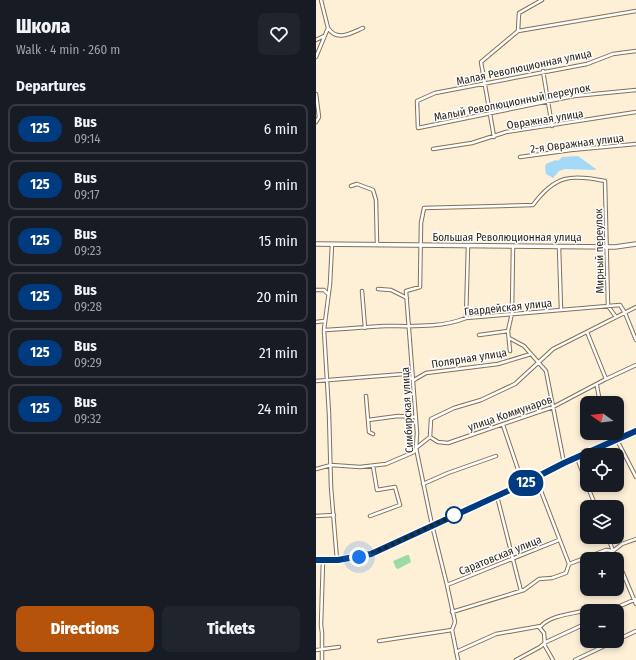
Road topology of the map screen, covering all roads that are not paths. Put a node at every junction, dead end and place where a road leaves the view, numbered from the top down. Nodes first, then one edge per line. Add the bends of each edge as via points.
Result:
1 (321, 0) edge
2 (542, 0) edge
3 (636, 11) edge
4 (328, 28) junction
5 (363, 28) dead end
6 (518, 31) junction
7 (324, 36) junction
8 (316, 40) edge
9 (636, 51) edge
10 (316, 57) edge
11 (543, 71) junction
12 (485, 84) junction
13 (636, 90) edge
14 (316, 94) edge
15 (417, 101) joint
16 (548, 103) junction
17 (489, 112) junction
18 (636, 112) edge
19 (316, 122) edge
20 (552, 126) junction
21 (494, 137) junction
22 (636, 144) edge
23 (433, 149) dead end
24 (520, 158) dead end
25 (351, 186) dead end
26 (316, 244) edge
27 (332, 244) junction
28 (377, 244) junction
29 (636, 244) edge
30 (422, 245) junction
31 (513, 245) junction
32 (468, 246) junction
33 (606, 246) junction
34 (559, 247) junction
35 (378, 289) dead end
36 (316, 290) edge
37 (362, 292) dead end
38 (328, 294) junction
39 (407, 298) junction
40 (608, 306) junction
41 (636, 308) edge
42 (561, 310) junction
43 (512, 313) junction
44 (626, 313) junction
45 (466, 318) junction
46 (616, 318) junction
47 (324, 321) junction
48 (316, 322) edge
49 (410, 327) junction
50 (366, 328) junction
51 (324, 330) junction
52 (508, 331) junction
53 (587, 332) junction
54 (480, 335) dead end
55 (509, 338) junction
56 (636, 340) edge
57 (510, 351) dead end
58 (531, 354) junction
59 (539, 362) junction
60 (636, 365) edge
61 (606, 379) junction
62 (414, 380) junction
63 (316, 381) edge
64 (327, 381) junction
65 (597, 386) junction
66 (366, 396) dead end
67 (599, 396) edge
68 (554, 408) junction
69 (416, 417) junction
70 (368, 420) junction
71 (503, 425) junction
72 (636, 431) edge
73 (373, 434) dead end
74 (430, 437) junction
75 (624, 437) edge
76 (606, 440) edge
77 (617, 440) joint
78 (607, 444) junction
79 (416, 448) junction
80 (496, 456) dead end
81 (577, 458) junction
82 (564, 463) junction
83 (331, 465) junction
84 (373, 466) junction
85 (580, 466) edge
86 (316, 469) edge
87 (636, 477) edge
88 (536, 478) junction
89 (423, 484) junction
90 (523, 484) junction
91 (498, 496) junction
92 (334, 515) junction
93 (316, 516) edge
94 (370, 516) dead end
95 (432, 525) junction
96 (636, 539) edge
97 (559, 540) junction
98 (610, 544) edge
99 (613, 551) junction
100 (514, 558) junction
101 (316, 560) edge
102 (323, 560) junction
103 (338, 560) junction
104 (569, 564) junction
105 (624, 575) edge
106 (447, 585) junction
107 (521, 591) junction
108 (635, 599) edge
109 (624, 604) edge
110 (636, 604) edge
111 (316, 608) edge
112 (321, 608) junction
113 (452, 612) junction
114 (580, 612) edge
115 (580, 626) edge
116 (539, 627) junction
117 (452, 630) junction
118 (636, 631) edge
119 (624, 636) edge
120 (379, 641) dead end
121 (546, 642) junction
122 (339, 647) dead end
123 (600, 648) edge
124 (316, 650) edge
125 (322, 650) junction
126 (456, 652) junction
127 (322, 660) edge
128 (458, 660) edge
129 (516, 660) edge
130 (553, 660) edge
131 (575, 660) edge

1 - 4 street
2 - 6 street via 519,13
3 - 6 street
4 - 5 street via 337,36 344,36
4 - 7 street
6 - 12 street via 481,62
7 - 8 street
7 - 10 street
9 - 11 street, Малая Революционная улица via 613,54 587,64
11 - 12 street, Малая Революционная улица
11 - 16 street
12 - 15 street, Малая Революционная улица via 435,93
12 - 17 street
13 - 16 street, Малый Революционный переулок via 574,96
14 - 19 street via 319,117
15 - 17 street, Малый Революционный переулок via 418,128
16 - 17 street, Малый Революционный переулок
16 - 20 street
17 - 21 street
18 - 20 street, Овражная улица
20 - 21 street, Овражная улица via 506,132
21 - 23 street, Овражная улица
22 - 24 street, 2-я Овражная улица
25 - 28 street via 357,184 373,190 376,200
26 - 27 main road, Большая Революционная улица
27 - 28 main road, Большая Революционная улица
27 - 38 street
28 - 30 main road, Большая Революционная улица
29 - 33 main road, Большая Революционная улица
30 - 32 main road, Большая Революционная улица
30 - 33 street, Мирный переулок via 421,223 424,208 533,205 555,182 581,176 605,181
30 - 39 street via 420,287 406,291
31 - 32 main road, Большая Революционная улица
31 - 34 main road, Большая Революционная улица
31 - 43 street
32 - 45 street
33 - 34 main road, Большая Революционная улица
33 - 40 street, Мирный переулок
34 - 42 street
35 - 39 street via 391,290
36 - 38 street via 324,290
37 - 50 street
38 - 47 street
39 - 49 street, Симбирская улица
40 - 42 street, Гвардейская улица
40 - 44 street, Гвардейская улица via 620,305
40 - 46 street, Мирный переулок
41 - 44 street
42 - 43 street, Гвардейская улица
43 - 45 street, Гвардейская улица
43 - 52 street
44 - 46 street
44 - 56 street
45 - 49 street, Гвардейская улица via 455,322
46 - 53 street
47 - 48 street
47 - 51 street
49 - 50 street, Гвардейская улица
49 - 62 street, Симбирская улица
50 - 51 street, Гвардейская улица
51 - 64 street
52 - 54 street
52 - 55 street
53 - 59 street via 553,349
53 - 61 street
55 - 57 street
55 - 58 street via 524,346
58 - 59 street
58 - 62 street, Полярная улица via 498,364 426,372
59 - 68 street via 546,371
59 - 74 street, улица Коммунаров via 515,384 430,419
60 - 61 street, улица Коммунаров
61 - 65 street, улица Коммунаров
62 - 64 street via 404,374
62 - 69 street, Симбирская улица
63 - 64 street
64 - 83 street
65 - 67 street
65 - 68 street, улица Коммунаров
66 - 70 street
68 - 71 street, улица Коммунаров
68 - 82 street
69 - 70 street via 398,416
69 - 79 street, Симбирская улица
70 - 73 street via 369,432
71 - 74 street, улица Коммунаров via 448,443 438,442
71 - 90 street
72 - 75 main road
74 - 79 street
76 - 78 street
77 - 78 main road
77 - 87 street
78 - 81 main road
79 - 84 street via 414,452 386,464
79 - 89 street, Симбирская улица
80 - 89 street
81 - 82 main road
81 - 85 street
82 - 88 main road
83 - 84 street
83 - 86 street
83 - 92 street
84 - 94 street via 377,490 395,487 400,505
88 - 90 main road
88 - 97 street
89 - 95 street, Симбирская улица
90 - 91 main road
91 - 95 main road
91 - 100 street
92 - 93 street
92 - 103 street
95 - 103 main road via 371,554
95 - 106 street, Симбирская улица
96 - 99 street via 622,544
97 - 100 street, Саратовская улица
97 - 104 street
98 - 99 street
99 - 104 street via 606,550
100 - 106 street, Саратовская улица
100 - 107 street
101 - 102 main road
102 - 103 main road
102 - 112 street
104 - 107 street via 566,573 539,579
105 - 108 street
106 - 113 street, Симбирская улица
107 - 113 street
108 - 109 street
108 - 110 street
111 - 112 street
112 - 125 street
113 - 117 street, Симбирская улица
114 - 116 street via 553,619
115 - 121 street
116 - 121 street
116 - 126 street via 496,634
117 - 120 street
117 - 126 street, Симбирская улица
118 - 119 street
121 - 129 street
121 - 130 street via 545,646
122 - 125 street
123 - 131 street
124 - 125 street
125 - 127 street
126 - 128 street, Симбирская улица

